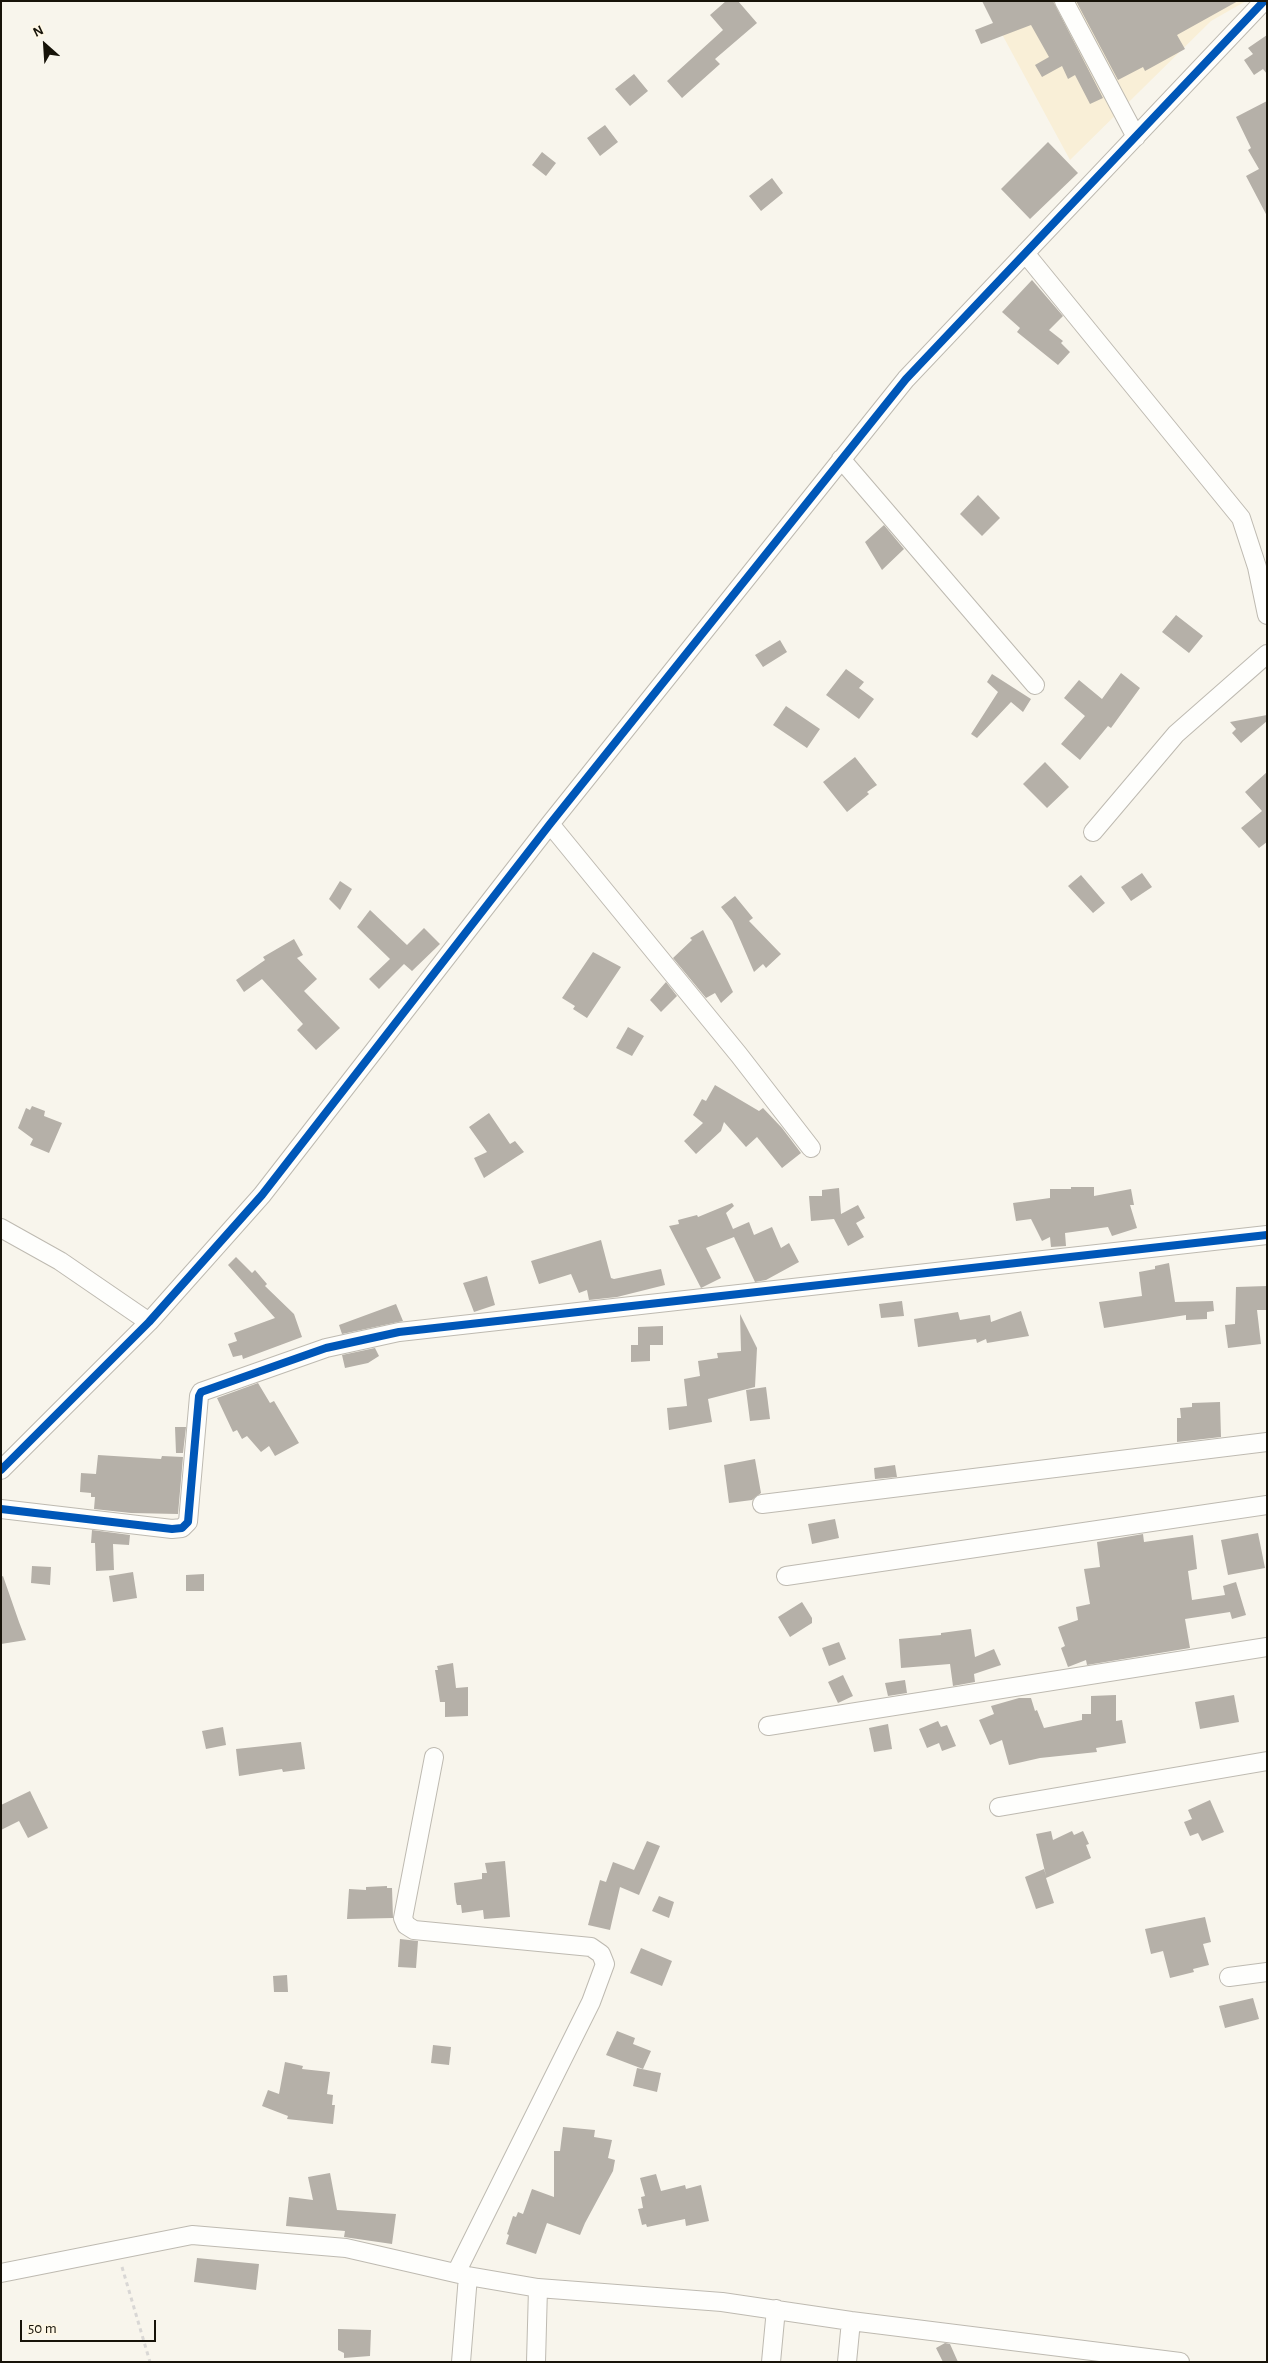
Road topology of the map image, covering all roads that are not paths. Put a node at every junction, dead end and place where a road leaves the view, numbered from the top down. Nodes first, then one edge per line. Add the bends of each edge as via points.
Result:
1 (1064, 1) edge
2 (1264, 1) edge
3 (1136, 137) junction
4 (1025, 253) junction
5 (841, 459) junction
6 (1267, 615) edge
7 (1267, 654) edge
8 (1035, 686) dead end
9 (550, 824) junction
10 (1093, 832) dead end
11 (811, 1148) dead end
12 (1, 1228) edge
13 (1267, 1236) edge
14 (150, 1322) junction
15 (1267, 1442) edge
16 (1, 1470) edge
17 (762, 1504) dead end
18 (1267, 1504) edge
19 (1, 1509) edge
20 (786, 1576) dead end
21 (1267, 1648) edge
22 (768, 1726) dead end
23 (434, 1758) dead end
24 (1267, 1762) edge
25 (999, 1807) dead end
26 (1267, 1972) edge
27 (1229, 1978) dead end
28 (1, 2273) edge
29 (462, 2275) junction
30 (538, 2288) junction
31 (776, 2309) junction
32 (852, 2321) junction
33 (462, 2362) edge
34 (536, 2362) edge
35 (771, 2362) edge
36 (847, 2362) edge
37 (1180, 2362) edge

1 - 3 street
2 - 3 street
3 - 4 street
4 - 5 street via 906,379
4 - 6 street via 1241,518 1257,567
5 - 8 street
5 - 9 street
7 - 10 street via 1176,734
9 - 11 street
9 - 14 street via 262,1195
12 - 14 street via 60,1261
13 - 19 street via 399,1332 326,1348 201,1392 188,1522 182,1528 172,1530
14 - 16 street
15 - 17 street
18 - 20 street
21 - 22 street
23 - 29 street via 403,1918 406,1925 414,1930 591,1947 601,1954 605,1964 591,2002
24 - 25 street
26 - 27 street
28 - 29 street via 192,2235 346,2248
29 - 30 street
29 - 33 street
30 - 31 street
30 - 34 street
31 - 32 street
31 - 35 street
32 - 36 street
32 - 37 street

